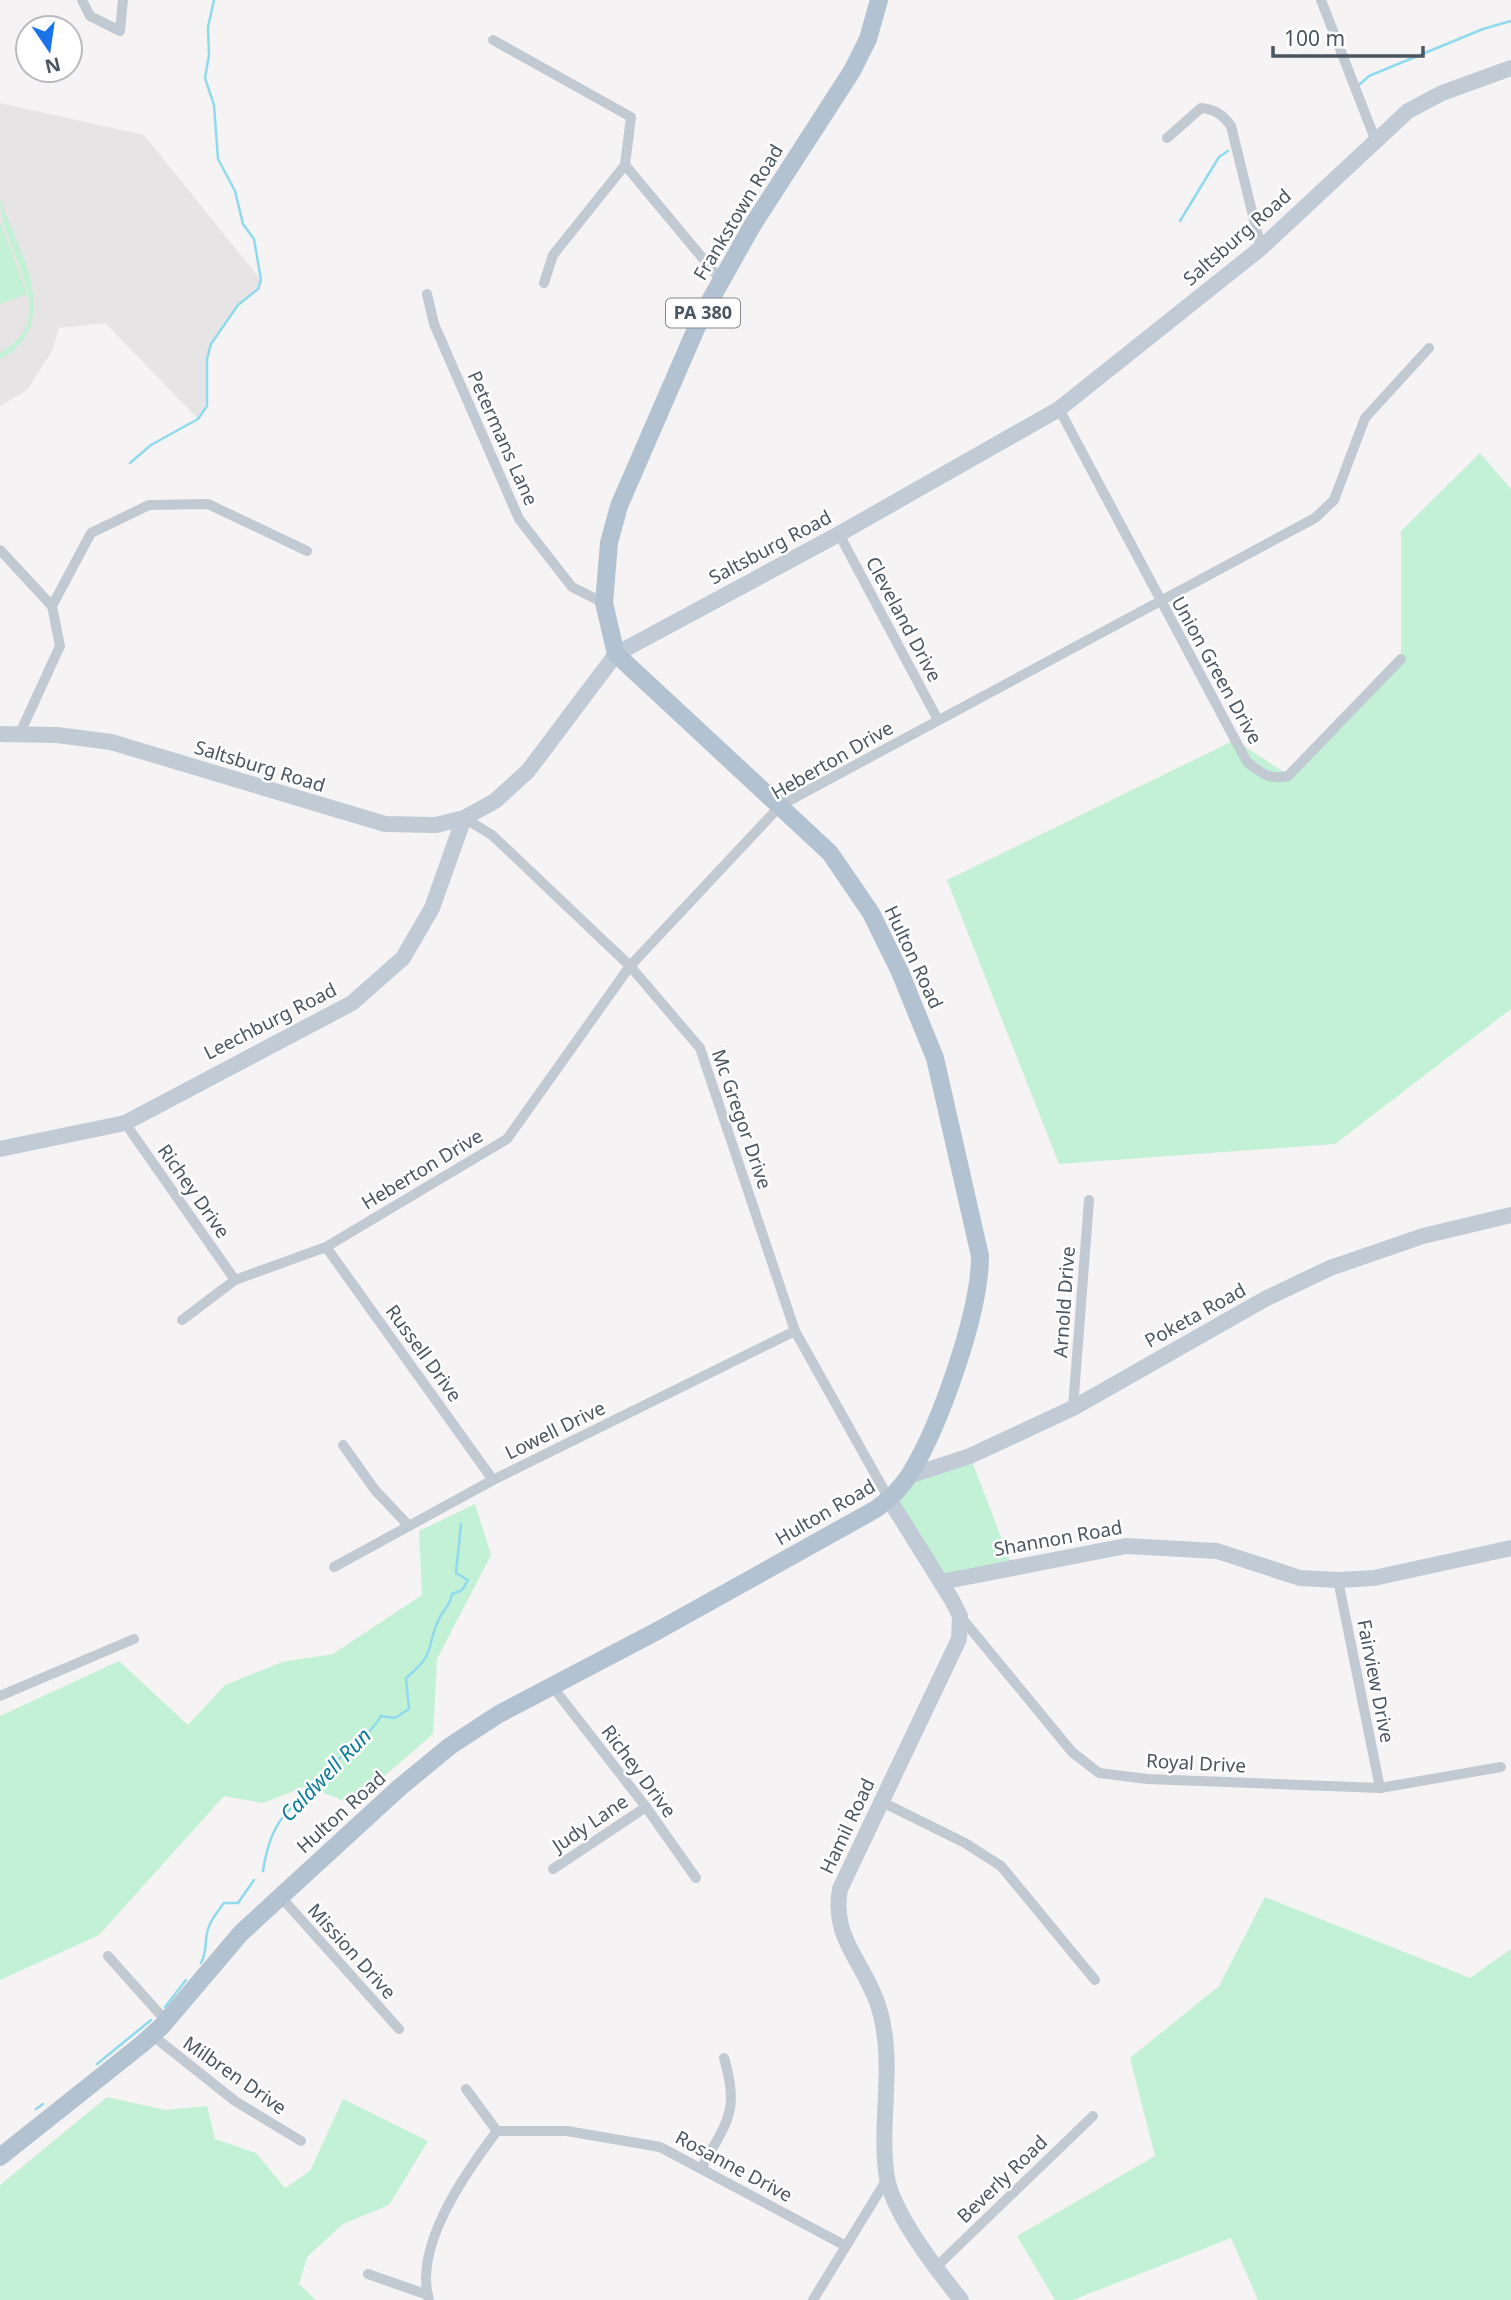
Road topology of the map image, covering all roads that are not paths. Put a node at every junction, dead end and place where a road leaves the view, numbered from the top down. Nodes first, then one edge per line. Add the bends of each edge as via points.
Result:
1 (82, 0) edge
2 (123, 0) edge
3 (879, 0) edge
4 (1321, 0) edge
5 (493, 40) dead end
6 (1511, 68) edge
7 (1167, 138) dead end
8 (1375, 139) junction
9 (625, 165) junction
10 (1261, 248) junction
11 (720, 279) junction
12 (544, 283) dead end
13 (427, 294) dead end
14 (1429, 348) dead end
15 (1059, 409) junction
16 (839, 534) junction
17 (0, 550) edge
18 (307, 551) dead end
19 (604, 603) junction
20 (1160, 604) junction
21 (52, 606) junction
22 (616, 654) junction
23 (1401, 659) dead end
24 (938, 720) junction
25 (20, 733) junction
26 (0, 734) edge
27 (781, 805) junction
28 (464, 818) junction
29 (630, 965) junction
30 (125, 1123) junction
31 (0, 1149) edge
32 (1089, 1200) dead end
33 (1511, 1215) edge
34 (326, 1247) junction
35 (235, 1280) junction
36 (182, 1320) dead end
37 (794, 1331) junction
38 (1073, 1408) junction
39 (343, 1445) dead end
40 (909, 1476) junction
41 (493, 1480) junction
42 (889, 1499) junction
43 (409, 1526) junction
44 (1511, 1548) edge
45 (334, 1567) dead end
46 (1338, 1580) junction
47 (941, 1582) junction
48 (960, 1616) junction
49 (134, 1639) dead end
50 (552, 1686) junction
51 (0, 1696) edge
52 (1501, 1767) dead end
53 (1380, 1788) junction
54 (882, 1802) junction
55 (646, 1807) junction
56 (553, 1869) dead end
57 (696, 1878) dead end
58 (280, 1896) junction
59 (108, 1956) dead end
60 (1095, 1980) dead end
61 (166, 2021) junction
62 (399, 2029) dead end
63 (152, 2035) junction
64 (724, 2058) dead end
65 (466, 2089) dead end
66 (1093, 2116) dead end
67 (497, 2131) junction
68 (301, 2141) dead end
69 (0, 2157) edge
70 (702, 2167) junction
71 (887, 2179) junction
72 (844, 2245) junction
73 (935, 2268) junction
74 (368, 2274) dead end
75 (428, 2298) edge
76 (813, 2300) edge
77 (961, 2300) edge

1 - 2 street via 90,16 121,32
3 - 11 main road, Frankstown Road / PA 380 via 868,39 852,71
4 - 8 street
5 - 9 street via 631,117
6 - 8 street, Saltsburg Road via 1419,105
7 - 10 street via 1201,108 1224,116 1231,126
8 - 10 street, Saltsburg Road
9 - 11 street
9 - 12 street via 553,255
10 - 15 street, Saltsburg Road
11 - 19 main road, Frankstown Road / PA 380 via 619,506 609,543
13 - 19 street, Petermans Lane via 434,324 519,519 572,587
14 - 20 street, Heberton Drive via 1365,418 1334,500 1315,519
15 - 16 street, Saltsburg Road
15 - 20 street, Union Green Drive
16 - 22 street, Saltsburg Road
16 - 24 street, Cleveland Drive
17 - 21 street
18 - 21 street via 208,504 149,505 91,533
19 - 22 main road, Frankstown Road / PA 380
20 - 23 street, Union Green Drive via 1247,762 1263,776 1288,776
20 - 24 street, Heberton Drive
21 - 25 street via 60,646
22 - 27 main road, Hulton Road
22 - 28 street, Saltsburg Road via 528,771 495,801
24 - 27 street, Heberton Drive
25 - 26 street, Saltsburg Road
25 - 28 street, Saltsburg Road via 111,742 385,824 436,825
27 - 29 street, Heberton Drive
27 - 40 main road, Hulton Road via 830,853 885,937 935,1058 976,1231 980,1279 973,1313 926,1445
28 - 29 street, Mc Gregor Drive via 492,835
28 - 30 street, Leechburg Road via 432,908 403,958 352,1003
29 - 34 street, Heberton Drive via 508,1139
29 - 37 street, Mc Gregor Drive via 701,1048
30 - 31 street, Leechburg Road
30 - 35 street, Richey Drive
32 - 38 street, Arnold Drive
33 - 38 street, Poketa Road via 1423,1236 1330,1268 1265,1299
34 - 35 street, Heberton Drive
34 - 41 street, Russell Drive
35 - 36 street, Heberton Drive
37 - 41 street, Lowell Drive
37 - 42 street, Mc Gregor Drive
38 - 40 street, Poketa Road via 970,1456
39 - 43 street via 375,1490
40 - 42 main road, Hulton Road
41 - 43 street, Lowell Drive
42 - 47 street
42 - 50 main road, Hulton Road
43 - 45 street, Lowell Drive
44 - 46 street, Shannon Road via 1374,1578
46 - 47 street, Shannon Road via 1300,1578 1217,1551 1126,1546
46 - 53 street, Fairview Drive
47 - 48 street
48 - 53 street, Royal Drive via 1072,1752 1099,1773
48 - 54 street, Hamil Road via 959,1639 951,1661
49 - 51 street
50 - 55 street, Richey Drive
50 - 58 main road, Hulton Road via 450,1746
52 - 53 street, Royal Drive
54 - 60 street via 1001,1866
54 - 71 street, Hamil Road via 840,1889 836,1911 841,1932 878,2007 887,2048
55 - 56 street, Judy Lane
55 - 57 street, Richey Drive
58 - 61 main road, Hulton Road via 241,1933
58 - 62 street, Mission Drive
59 - 61 street
61 - 63 main road, Hulton Road
63 - 68 street, Milbren Drive via 235,2101
63 - 69 main road, Hulton Road
64 - 70 street via 732,2112
65 - 67 street
66 - 73 street, Beverly Road
67 - 70 street, Rosanne Drive via 567,2131 660,2147
67 - 75 street via 465,2174 425,2259
70 - 72 street, Rosanne Drive
71 - 72 street
71 - 73 street, Hamil Road via 911,2231
72 - 76 street
73 - 77 street, Hamil Road
74 - 75 street

